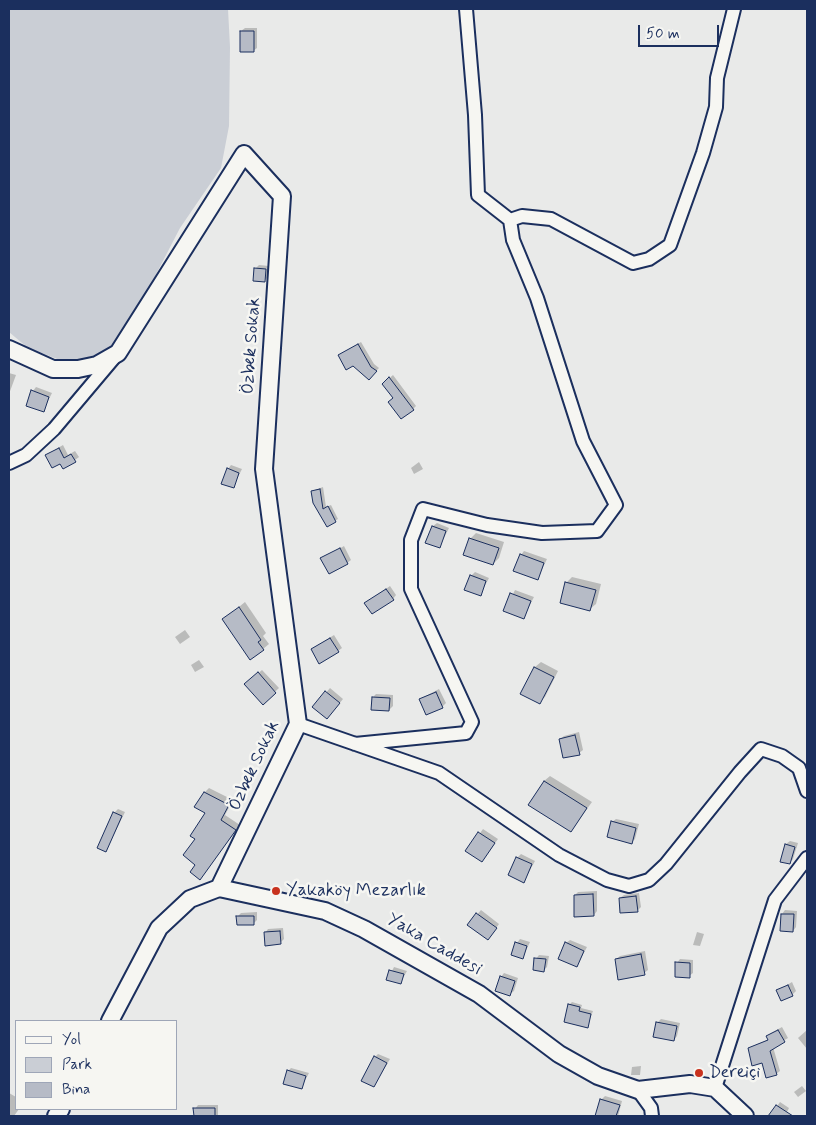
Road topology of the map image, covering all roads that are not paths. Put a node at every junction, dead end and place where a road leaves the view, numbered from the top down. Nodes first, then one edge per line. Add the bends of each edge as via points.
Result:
1 (466, 9) edge
2 (734, 9) edge
3 (510, 220) junction
4 (9, 348) edge
5 (118, 353) junction
6 (9, 463) edge
7 (298, 724) junction
8 (355, 744) junction
9 (807, 790) edge
10 (807, 858) edge
11 (219, 888) junction
12 (111, 1020) edge
13 (715, 1088) junction
14 (638, 1090) junction
15 (652, 1116) edge
16 (745, 1116) edge

1 - 3 street via 478,195
2 - 3 street via 717,78 716,107 706,144 670,245 649,259 633,263 551,219 522,216
3 - 8 street via 513,240 536,298 583,441 616,505 597,531 542,533 487,525 423,509 411,540 411,589 472,722 466,733
4 - 5 street, Özbek Sokak via 53,370 97,365
5 - 6 street via 54,429 26,455
5 - 7 street, Özbek Sokak via 244,154 282,196 264,469
7 - 8 street
7 - 11 street, Özbek Sokak
8 - 9 street via 438,774 559,855 607,880 629,886 649,880 666,864 761,749 782,756 799,768
10 - 13 street via 775,900
11 - 12 street via 190,899 158,928
11 - 14 street, Yaka Caddesi via 326,911 364,929 478,994 559,1054 598,1076
13 - 14 street, Yaka Caddesi via 690,1084
13 - 16 street
14 - 15 street via 651,1108

